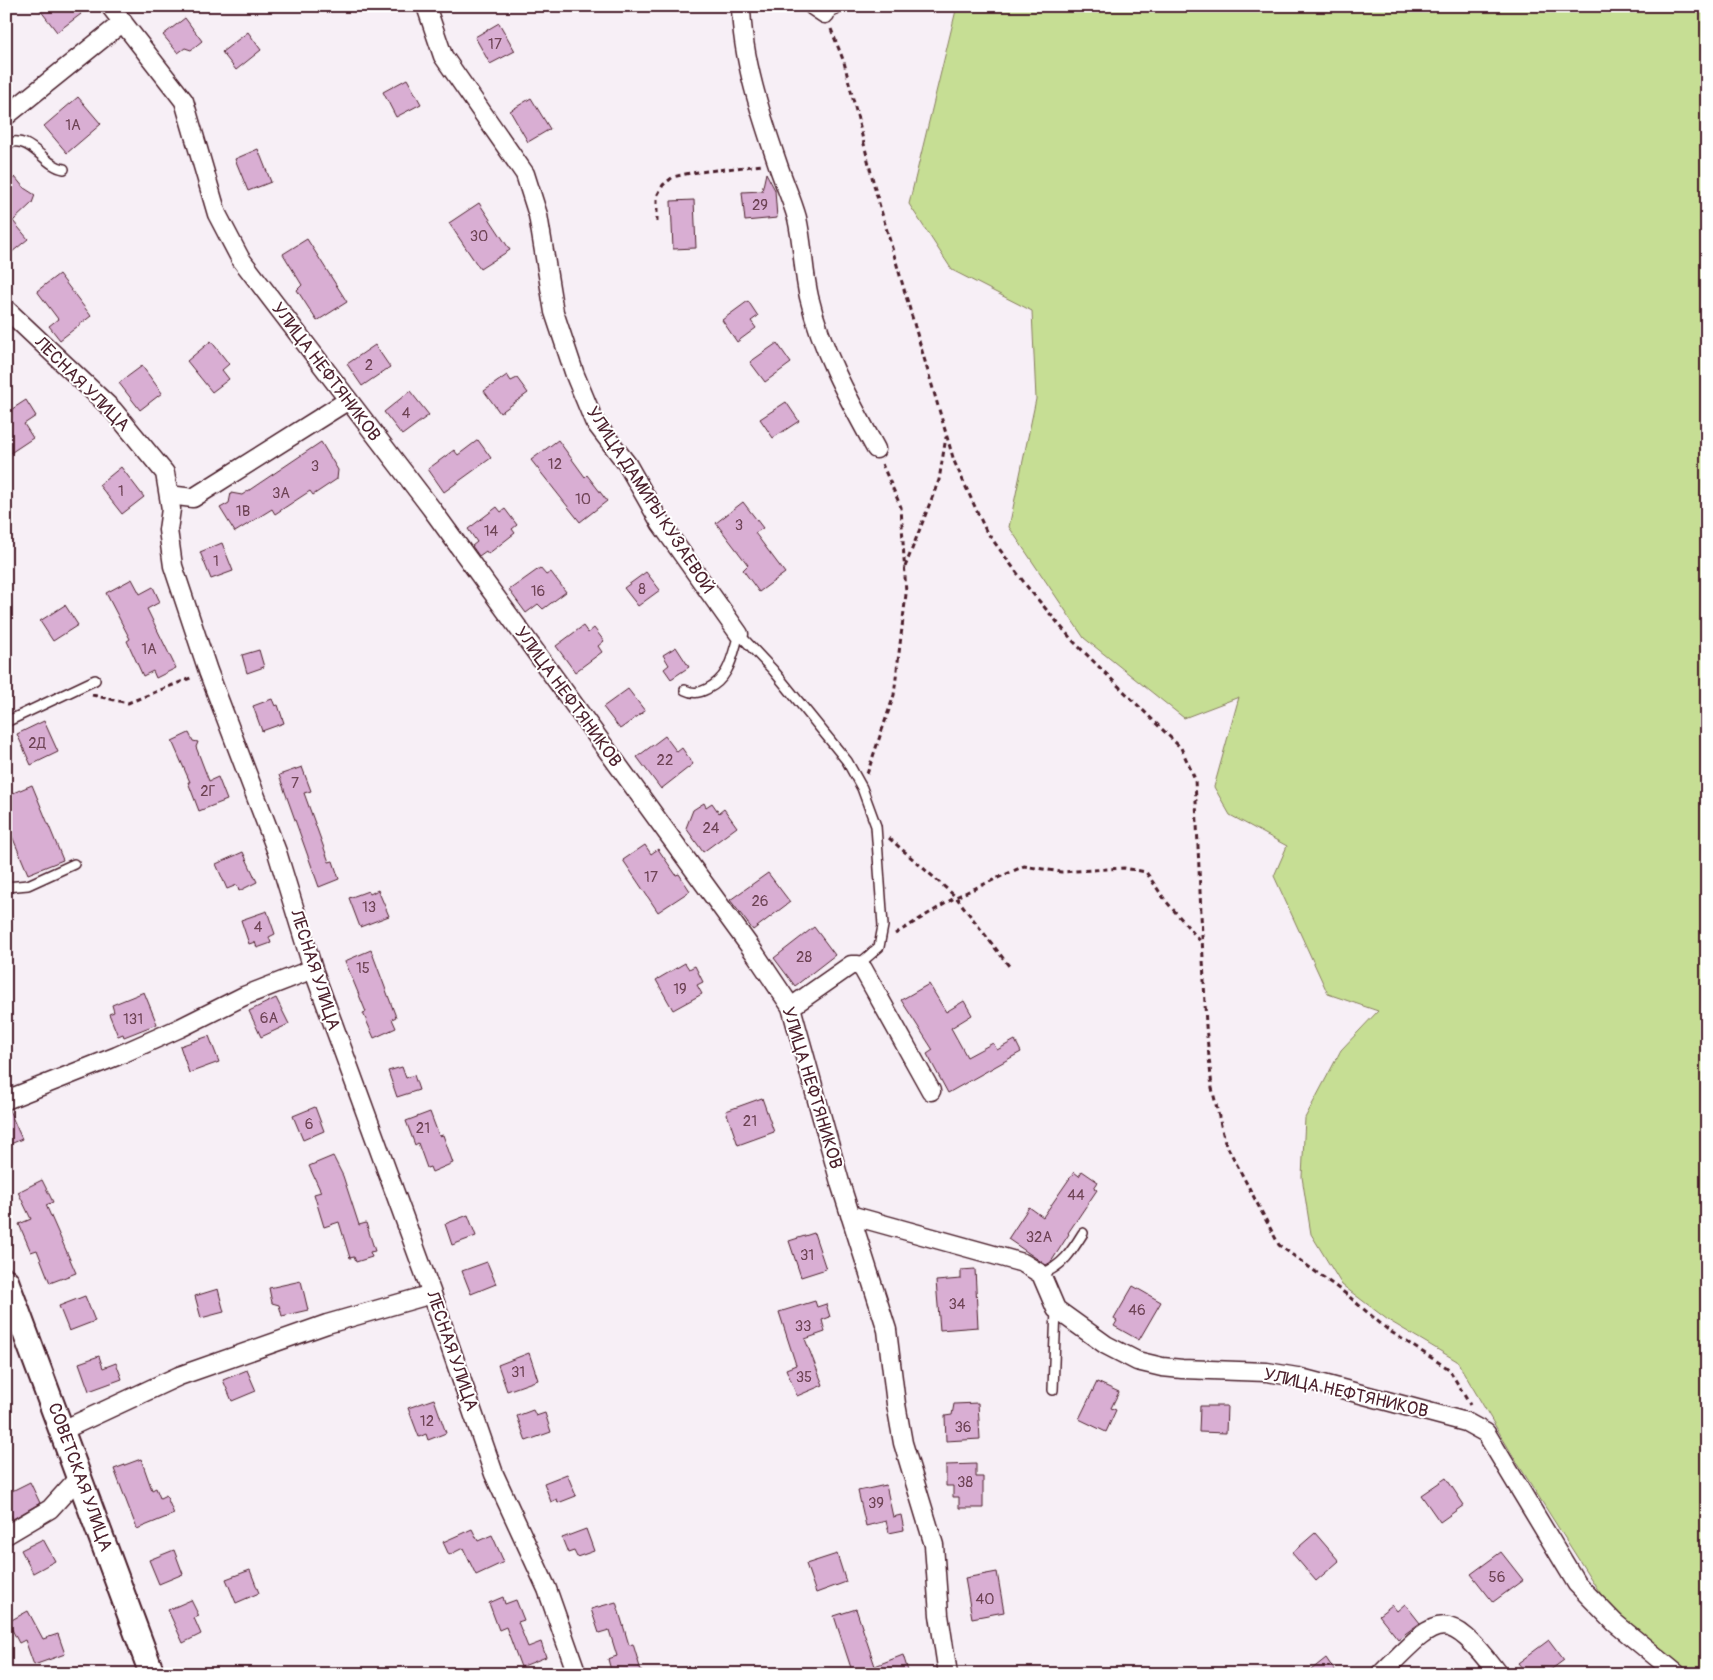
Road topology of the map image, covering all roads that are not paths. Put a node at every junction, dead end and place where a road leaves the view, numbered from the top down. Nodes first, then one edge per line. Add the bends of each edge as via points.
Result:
1 (110, 6) edge
2 (426, 6) edge
3 (742, 6) edge
4 (843, 6) edge
5 (819, 10) edge
6 (123, 22) junction
7 (6, 116) edge
8 (6, 144) edge
9 (64, 169) dead end
10 (6, 309) edge
11 (347, 401) junction
12 (876, 449) road end
13 (169, 496) junction
14 (739, 634) junction
15 (95, 680) dead end
16 (684, 690) dead end
17 (6, 722) edge
18 (74, 864) dead end
19 (6, 887) edge
20 (858, 965) junction
21 (312, 969) junction
22 (791, 1007) junction
23 (931, 1091) dead end
24 (6, 1100) edge
25 (850, 1215) junction
26 (1083, 1233) dead end
27 (1041, 1274) junction
28 (6, 1281) edge
29 (432, 1294) junction
30 (1056, 1309) junction
31 (1053, 1390) dead end
32 (63, 1430) junction
33 (79, 1477) junction
34 (6, 1536) edge
35 (152, 1674) edge
36 (577, 1674) edge
37 (948, 1674) edge
38 (1381, 1674) edge
39 (1498, 1674) edge
40 (1677, 1674) edge

1 - 6 street, УЛИЦА НЕФТЯНИКОВ
2 - 14 street, УЛИЦА ДАМИРЫ КУЗАЕВОЙ via 443,56 525,174 538,215 554,312 594,421 627,464 662,524
3 - 12 street via 748,58 777,163 797,218 808,295 817,325 836,375
4 - 5 lane
6 - 7 street
6 - 11 street, УЛИЦА НЕФТЯНИКОВ via 184,101 217,214 240,258
8 - 9 lane via 23,143 56,168
10 - 13 street, ЛЕСНАЯ УЛИЦА via 113,410 164,473
11 - 13 street via 193,498
11 - 22 street, УЛИЦА НЕФТЯНИКОВ via 431,508
13 - 21 street, ЛЕСНАЯ УЛИЦА via 168,530 173,566 208,671 277,852
14 - 16 lane via 724,677 699,692
14 - 20 lane via 773,670 847,761 862,788 876,826 883,926 879,947
15 - 17 lane
18 - 19 lane via 28,885
20 - 22 street via 851,965
20 - 23 street
21 - 24 street via 244,996 117,1056
21 - 29 street, ЛЕСНАЯ УЛИЦА
22 - 25 street, УЛИЦА НЕФТЯНИКОВ
25 - 27 street via 1022,1263
25 - 37 street, УЛИЦА НЕФТЯНИКОВ via 887,1330 903,1443 934,1546 939,1615
26 - 27 lane via 1071,1253 1055,1269
27 - 30 street
28 - 32 street, СОВЕТСКАЯ УЛИЦА
29 - 32 street via 326,1324 179,1376
29 - 36 street, ЛЕСНАЯ УЛИЦА via 494,1474 547,1589
30 - 31 lane
30 - 40 street, УЛИЦА НЕФТЯНИКОВ via 1106,1345 1137,1361 1162,1367 1267,1372 1297,1378 1466,1422 1486,1433 1577,1584 1615,1623
32 - 33 street, СОВЕТСКАЯ УЛИЦА
33 - 34 street via 50,1509
33 - 35 street, СОВЕТСКАЯ УЛИЦА
38 - 39 street via 1420,1636 1436,1626 1450,1625 1466,1635

